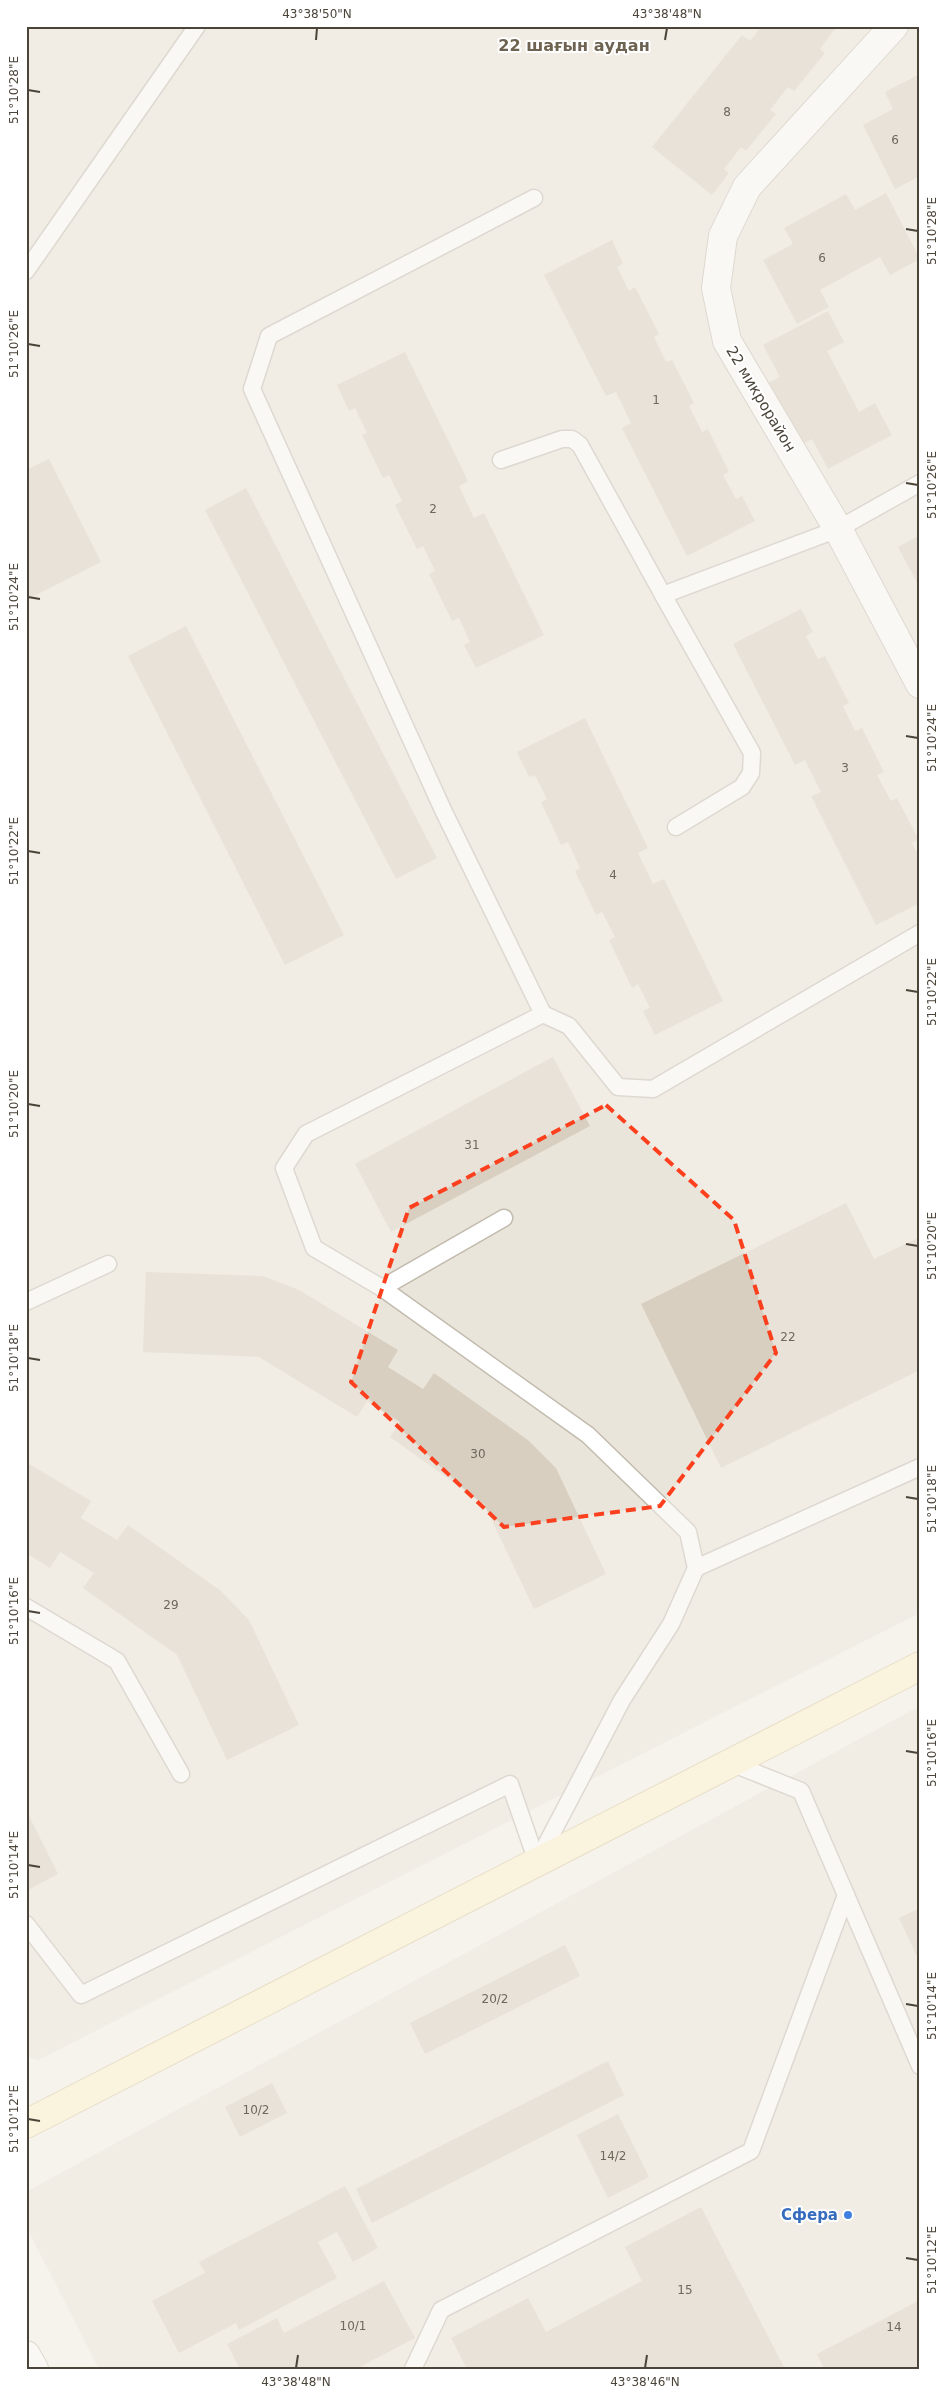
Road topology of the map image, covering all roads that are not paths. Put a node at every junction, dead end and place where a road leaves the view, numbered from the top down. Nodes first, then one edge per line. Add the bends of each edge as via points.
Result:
1 (197, 26) edge
2 (894, 26) edge
3 (534, 198) dead end
4 (26, 270) edge
5 (500, 460) dead end
6 (920, 483) edge
7 (838, 529) junction
8 (663, 595) junction
9 (920, 684) edge
10 (676, 828) dead end
11 (920, 933) edge
12 (543, 1014) junction
13 (504, 1218) dead end
14 (108, 1264) dead end
15 (382, 1288) junction
16 (26, 1302) edge
17 (920, 1467) edge
18 (696, 1568) junction
19 (26, 1607) edge
20 (920, 1666) edge
21 (731, 1763) junction
22 (181, 1774) dead end
23 (537, 1862) junction
24 (846, 1895) junction
25 (26, 1924) edge
26 (920, 2066) edge
27 (26, 2124) edge
28 (26, 2354) edge
29 (34, 2369) edge
30 (413, 2369) edge

1 - 4 lane
2 - 7 street, 22 микрорайон via 747,187 723,236 716,288 727,341
3 - 12 lane via 269,336 252,389 443,810
5 - 8 lane via 562,439 572,439 580,445
6 - 7 lane
7 - 8 lane
7 - 9 street, 22 микрорайон
8 - 10 lane via 752,753 751,773 742,787
11 - 12 lane via 653,1088 618,1087 569,1026
12 - 15 lane via 306,1134 284,1168 314,1248
13 - 15 lane
14 - 16 lane
15 - 18 lane via 588,1435 688,1532
17 - 18 lane
18 - 23 lane via 671,1624 622,1700
19 - 22 lane via 117,1661
20 - 21 main road
21 - 23 main road
21 - 24 lane via 801,1791
23 - 25 lane via 510,1784 81,1995
23 - 27 main road
24 - 26 lane
24 - 30 lane via 751,2151 441,2310
28 - 29 street

